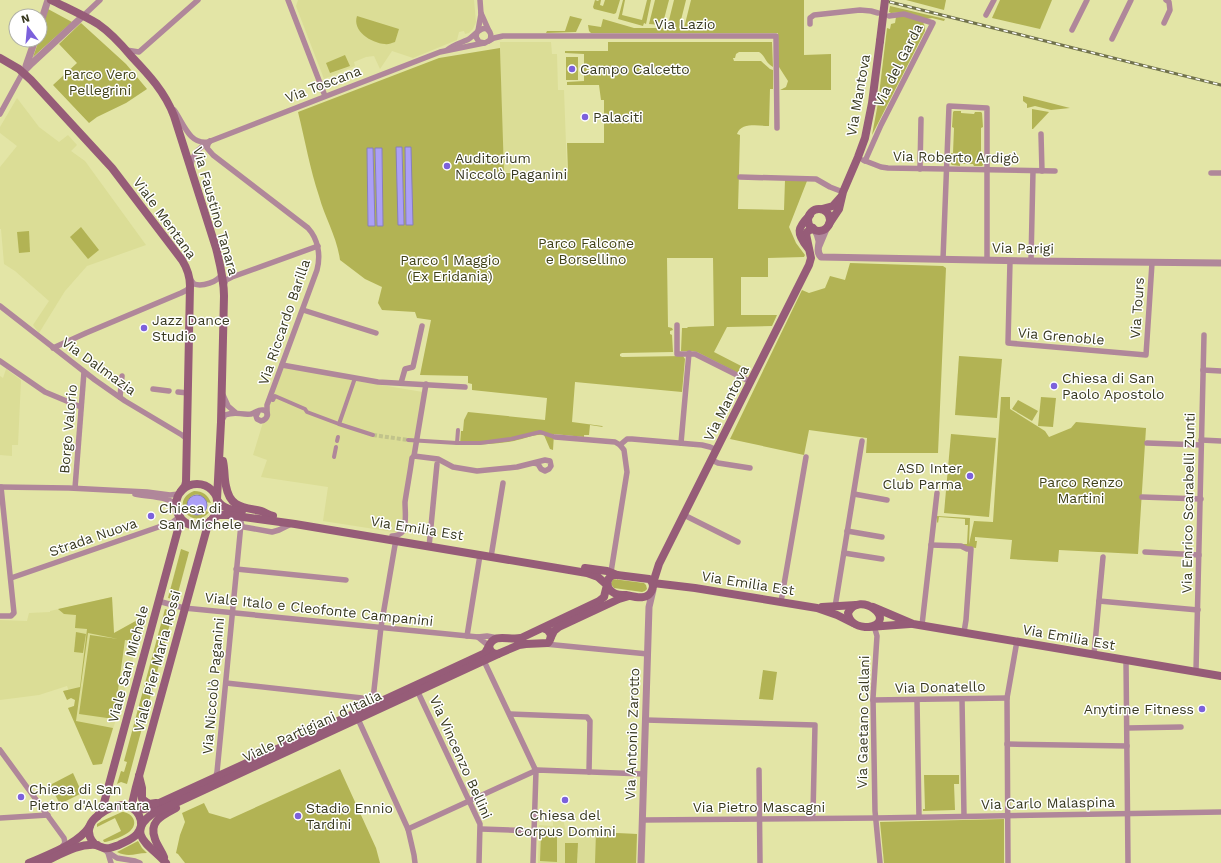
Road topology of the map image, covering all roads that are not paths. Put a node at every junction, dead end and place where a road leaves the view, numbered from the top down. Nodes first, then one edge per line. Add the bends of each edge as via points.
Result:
1 (51, 0) edge
2 (100, 0) edge
3 (198, 0) edge
4 (288, 0) edge
5 (480, 0) edge
6 (885, 0) edge
7 (994, 0) edge
8 (1087, 0) edge
9 (1131, 0) edge
10 (1166, 0) edge
11 (481, 13) junction
12 (878, 13) dead end
13 (986, 15) dead end
14 (83, 16) junction
15 (889, 16) dead end
16 (1164, 23) dead end
17 (810, 24) dead end
18 (1072, 30) dead end
19 (478, 31) junction
20 (489, 31) junction
21 (503, 36) junction
22 (1112, 39) dead end
23 (486, 42) junction
24 (33, 48) edge
25 (126, 50) junction
26 (445, 50) junction
27 (0, 58) edge
28 (23, 72) junction
29 (165, 96) junction
30 (325, 96) junction
31 (0, 114) edge
32 (921, 120) dead end
33 (776, 128) dead end
34 (1041, 134) dead end
35 (197, 140) junction
36 (210, 141) junction
37 (204, 146) junction
38 (209, 151) junction
39 (862, 159) junction
40 (920, 169) junction
41 (947, 169) junction
42 (988, 170) junction
43 (1033, 170) junction
44 (1042, 171) junction
45 (1055, 171) dead end
46 (192, 173) junction
47 (1211, 173) dead end
48 (1221, 173) edge
49 (740, 176) dead end
50 (843, 193) junction
51 (822, 209) junction
52 (810, 214) junction
53 (828, 225) junction
54 (814, 229) junction
55 (318, 246) junction
56 (818, 248) junction
57 (810, 252) junction
58 (825, 257) junction
59 (943, 259) junction
60 (987, 260) junction
61 (1010, 260) junction
62 (1031, 261) junction
63 (1152, 263) junction
64 (1221, 263) edge
65 (809, 265) junction
66 (222, 271) junction
67 (190, 281) junction
68 (224, 285) junction
69 (0, 306) edge
70 (302, 310) junction
71 (677, 325) dead end
72 (422, 326) dead end
73 (376, 333) dead end
74 (1204, 335) dead end
75 (53, 348) junction
76 (689, 354) junction
77 (1146, 355) joint
78 (0, 361) edge
79 (282, 365) junction
80 (1203, 370) junction
81 (1221, 371) edge
82 (84, 372) junction
83 (122, 376) dead end
84 (355, 378) junction
85 (751, 382) junction
86 (401, 383) junction
87 (426, 384) junction
88 (465, 387) dead end
89 (153, 389) dead end
90 (222, 390) junction
91 (169, 391) dead end
92 (178, 392) dead end
93 (188, 393) junction
94 (120, 397) junction
95 (268, 402) junction
96 (81, 407) junction
97 (259, 411) junction
98 (235, 412) junction
99 (249, 414) junction
100 (267, 414) junction
101 (257, 419) junction
102 (221, 422) junction
103 (338, 424) junction
104 (458, 430) dead end
105 (373, 435) tunnel mouth
106 (555, 437) joint
107 (408, 440) tunnel mouth
108 (186, 441) junction
109 (417, 441) junction
110 (862, 441) dead end
111 (1221, 441) edge
112 (1201, 442) junction
113 (457, 443) junction
114 (680, 443) junction
115 (1147, 444) dead end
116 (620, 445) junction
117 (336, 447) dead end
118 (220, 450) junction
119 (717, 450) junction
120 (414, 456) junction
121 (334, 457) dead end
122 (806, 457) dead end
123 (712, 460) junction
124 (534, 463) dead end
125 (436, 464) dead end
126 (750, 468) dead end
127 (503, 483) dead end
128 (1, 487) edge
129 (75, 488) junction
130 (117, 490) junction
131 (180, 493) junction
132 (854, 494) junction
133 (937, 494) dead end
134 (1142, 497) dead end
135 (217, 499) junction
136 (1201, 499) junction
137 (887, 500) dead end
138 (176, 504) junction
139 (232, 515) junction
140 (684, 515) junction
141 (179, 516) junction
142 (272, 516) junction
143 (211, 520) junction
144 (241, 524) junction
145 (295, 524) junction
146 (847, 531) junction
147 (392, 536) junction
148 (882, 537) dead end
149 (400, 542) junction
150 (738, 542) dead end
151 (429, 545) junction
152 (931, 545) junction
153 (1145, 552) dead end
154 (844, 553) junction
155 (480, 555) junction
156 (491, 555) junction
157 (1199, 555) junction
158 (1102, 557) dead end
159 (882, 559) dead end
160 (659, 564) junction
161 (236, 569) junction
162 (614, 573) junction
163 (11, 578) junction
164 (644, 578) junction
165 (346, 580) dead end
166 (607, 585) junction
167 (653, 586) junction
168 (674, 586) junction
169 (633, 597) junction
170 (158, 601) junction
171 (1099, 601) junction
172 (781, 602) junction
173 (856, 605) junction
174 (649, 606) junction
175 (835, 607) junction
176 (873, 607) junction
177 (184, 608) junction
178 (817, 608) junction
179 (1198, 610) junction
180 (232, 612) junction
181 (0, 616) edge
182 (853, 623) junction
183 (913, 624) junction
184 (922, 625) junction
185 (872, 626) junction
186 (381, 627) junction
187 (543, 628) junction
188 (964, 632) junction
189 (467, 636) junction
190 (478, 637) junction
191 (551, 637) junction
192 (500, 638) junction
193 (1017, 641) junction
194 (544, 644) junction
195 (558, 645) junction
196 (489, 646) junction
197 (498, 654) junction
198 (648, 654) junction
199 (1094, 654) junction
200 (1126, 660) junction
201 (484, 661) junction
202 (1196, 672) junction
203 (1221, 676) edge
204 (226, 683) junction
205 (416, 689) junction
206 (373, 695) junction
207 (362, 698) junction
208 (1007, 698) junction
209 (962, 699) junction
210 (873, 700) junction
211 (917, 700) junction
212 (379, 702) junction
213 (510, 714) junction
214 (359, 715) junction
215 (649, 720) junction
216 (1181, 727) dead end
217 (1127, 728) junction
218 (1007, 744) junction
219 (1127, 746) junction
220 (0, 750) edge
221 (759, 770) dead end
222 (536, 772) junction
223 (588, 772) junction
224 (644, 774) junction
225 (139, 775) junction
226 (215, 778) junction
227 (192, 795) junction
228 (469, 802) junction
229 (160, 803) junction
230 (133, 808) junction
231 (1221, 812) edge
232 (1128, 813) junction
233 (48, 815) junction
234 (1008, 815) junction
235 (98, 816) junction
236 (964, 816) junction
237 (919, 817) junction
238 (0, 818) edge
239 (759, 818) junction
240 (810, 818) junction
241 (876, 818) junction
242 (643, 820) junction
243 (90, 824) junction
244 (141, 827) junction
245 (408, 829) junction
246 (480, 829) junction
247 (534, 831) junction
248 (60, 848) junction
249 (101, 848) junction
250 (29, 863) edge
251 (42, 863) edge
252 (111, 863) edge
253 (140, 863) edge
254 (166, 863) edge
255 (415, 863) edge
256 (479, 863) edge
257 (533, 863) edge
258 (641, 863) edge
259 (760, 863) edge
260 (880, 863) edge
261 (1008, 863) edge
262 (1128, 863) edge

1 - 14 main road, Via Faustino Tanara
2 - 14 street
3 - 25 street via 139,52
4 - 30 street
5 - 11 street
6 - 39 main road, Via Mantova, bridge
7 - 13 street
8 - 18 street
9 - 22 street
10 - 16 street via 1170,8
11 - 19 street
11 - 20 street
12 - 17 street via 860,10 816,14 810,17
14 - 25 main road, Via Faustino Tanara via 104,29
14 - 28 street
15 - 39 street, Via del Garda via 904,14 933,23 880,129
19 - 20 street via 484,28
19 - 23 street via 478,40
19 - 26 street, Via Toscana via 470,39
20 - 21 street, Via Lazio
20 - 23 street via 491,36
21 - 23 street, Via Lazio
21 - 33 street, Via Lazio via 776,36
23 - 26 street, Via Toscana
24 - 28 street
25 - 29 main road, Via Faustino Tanara
26 - 30 street, Via Toscana
27 - 28 main road, Viale Mentana
28 - 31 street
28 - 67 main road, Viale Mentana via 112,168 182,260
29 - 35 street via 187,132
29 - 46 main road, Via Faustino Tanara
30 - 36 street, Via Toscana
32 - 40 street
34 - 44 street
35 - 36 street, Via Toscana
35 - 37 street
36 - 37 street, Via Toscana
36 - 38 street via 207,146
37 - 38 street
37 - 46 street, Via Toscana via 193,155
38 - 55 street via 308,228
39 - 40 street, Via Roberto Ardigò via 886,168
39 - 50 main road, Via Mantova
40 - 41 street, Via Roberto Ardigò
41 - 42 street, Via Roberto Ardigò
41 - 42 street via 949,106 987,108
41 - 59 street
42 - 43 street, Via Roberto Ardigò
42 - 60 street
43 - 44 street, Via Roberto Ardigò
43 - 62 street
44 - 45 street, Via Roberto Ardigò
46 - 66 main road, Via Faustino Tanara
47 - 48 street
49 - 50 street via 816,180
50 - 51 main road, Via Mantova via 833,206
50 - 53 main road, Via Mantova via 839,209
51 - 52 main road, Via Mantova
51 - 53 main road via 829,216
52 - 54 main road, Via Mantova via 809,222
52 - 57 main road via 800,227 799,235
53 - 54 main road via 821,230
53 - 56 street
54 - 56 street via 819,240
54 - 57 main road, Via Mantova via 806,234
55 - 68 street via 230,278
55 - 70 street, Via Riccardo Barilla via 318,266
56 - 58 street via 819,256
57 - 65 main road, Via Mantova
58 - 59 street, Via Parigi
58 - 65 street, Via Parigi
59 - 60 street, Via Parigi
60 - 61 street, Via Parigi
61 - 62 street, Via Parigi
61 - 77 street, Via Grenoble via 1008,343
62 - 63 street, Via Parigi
63 - 64 street, Via Parigi
63 - 77 street, Via Tours
65 - 85 main road, Via Mantova
66 - 67 street via 218,279 201,285
66 - 68 main road, Via Faustino Tanara
67 - 75 street via 188,289 181,293
67 - 93 main road, Viale Mentana
68 - 90 main road, Via Faustino Tanara
69 - 75 street, Via Dalmazia
70 - 73 street
70 - 79 street, Via Riccardo Barilla
71 - 76 street via 677,354
72 - 86 street via 413,367 405,369
74 - 80 street, Via Enrico Scarabelli Zunti
75 - 82 street, Via Dalmazia
76 - 85 street via 698,355
76 - 114 street
78 - 96 street via 45,392
79 - 84 street
79 - 95 street, Via Riccardo Barilla
80 - 81 street
80 - 112 street, Via Enrico Scarabelli Zunti
82 - 94 street, Via Dalmazia
82 - 96 street, Borgo Valorio
83 - 94 street
84 - 86 street
84 - 103 street
85 - 119 main road, Via Mantova
86 - 87 street
87 - 88 street
87 - 109 street
89 - 91 street
90 - 98 street via 228,406
90 - 102 main road, Via Faustino Tanara
92 - 93 street
93 - 108 main road, Viale Mentana
94 - 108 street, Via Dalmazia via 182,435
95 - 97 street, Via Riccardo Barilla
95 - 100 street, Via Riccardo Barilla
95 - 103 street via 275,396
96 - 129 street, Borgo Valorio
97 - 99 street
97 - 100 street
97 - 101 street
98 - 99 street
98 - 102 street via 224,415
99 - 101 street
100 - 101 street via 264,421
102 - 118 main road, Via Faustino Tanara
103 - 105 street
104 - 113 street
106 - 113 street via 540,432 496,442
106 - 116 street via 612,441
107 - 109 street
108 - 131 main road, Viale Mentana via 186,483
109 - 113 street
109 - 120 street
110 - 132 street
111 - 112 street
112 - 115 street
112 - 136 street, Via Enrico Scarabelli Zunti
114 - 116 street via 630,438
114 - 119 street
116 - 162 street via 625,454 628,472
117 - 121 street
118 - 135 main road, Via Faustino Tanara
118 - 142 main road via 226,487 231,500 241,507
119 - 123 main road, Via Mantova
120 - 124 street via 438,458 453,467 477,472
120 - 147 street via 405,503 406,520 403,530
122 - 172 street
123 - 126 street
123 - 140 main road, Via Mantova
125 - 151 street
127 - 156 street
128 - 129 street
128 - 163 street
129 - 130 street
130 - 131 street via 170,495
130 - 138 street via 166,499
131 - 135 main road via 190,485 200,484 210,488
131 - 138 main road
132 - 137 street
132 - 146 street
133 - 152 street
134 - 136 street
135 - 142 main road, Via Emilia Est via 229,509
135 - 143 main road via 217,510
136 - 157 street, Via Enrico Scarabelli Zunti
138 - 141 main road
139 - 143 main road, Via Emilia Est via 222,515
139 - 144 street via 238,518
139 - 145 main road, Via Emilia Est
140 - 150 street
140 - 160 main road, Via Mantova
141 - 143 main road via 188,524 194,525
141 - 163 street, Strada Nuova via 173,522
141 - 170 main road, Viale San Michele via 180,522
142 - 147 main road, Via Emilia Est
143 - 177 main road, Viale Pier Maria Rossi
144 - 145 street via 244,527 272,532
144 - 161 street, Via Niccolò Paganini
145 - 149 main road, Via Emilia Est
146 - 148 street
146 - 154 street
147 - 151 main road, Via Emilia Est
149 - 151 main road, Via Emilia Est
149 - 186 street via 396,542 395,545
151 - 155 main road, Via Emilia Est
151 - 156 main road, Via Emilia Est
152 - 184 street
152 - 188 street via 971,549
153 - 157 street
154 - 159 street
154 - 175 street
155 - 156 main road, Via Emilia Est
155 - 189 street
156 - 162 main road, Via Emilia Est
156 - 166 main road, Via Emilia Est via 589,573
157 - 179 street, Via Enrico Scarabelli Zunti
158 - 171 street
160 - 164 main road, Via Mantova
160 - 167 main road, Via Mantova
160 - 168 main road via 662,577
161 - 165 street
161 - 180 street, Via Niccolò Paganini
162 - 164 main road, Via Emilia Est
162 - 166 main road via 608,579
163 - 181 street via 14,613 11,616
164 - 167 main road, Via Emilia Est via 649,579
166 - 169 main road, Via Emilia Est via 614,593
166 - 187 main road via 601,600
167 - 168 main road, Via Emilia Est
167 - 169 main road via 647,596
167 - 174 street, Via Antonio Zarotto
168 - 172 main road, Via Emilia Est
169 - 174 street via 642,599
169 - 191 main road via 619,599 559,627
170 - 177 street, Viale Italo e Cleofonte Campanini
170 - 235 main road, Viale San Michele
171 - 179 street
171 - 199 street
172 - 178 main road, Via Emilia Est
173 - 175 main road, Via Emilia Est
173 - 176 main road, Via Emilia Est
173 - 182 main road via 848,613
174 - 198 street, Via Antonio Zarotto
175 - 178 main road, Via Emilia Est
176 - 183 main road, Via Emilia Est
176 - 185 main road via 879,612 880,619 879,623
177 - 180 street, Viale Italo e Cleofonte Campanini
177 - 225 main road, Viale Pier Maria Rossi
178 - 182 main road, Via Emilia Est
179 - 202 street, Via Enrico Scarabelli Zunti
180 - 186 street, Viale Italo e Cleofonte Campanini
180 - 204 street, Via Niccolò Paganini
182 - 185 main road, Via Emilia Est
183 - 184 main road, Via Emilia Est
183 - 185 main road, Via Emilia Est
184 - 188 main road, Via Emilia Est
185 - 210 street, Via Gaetano Callani via 877,636
186 - 189 street, Viale Italo e Cleofonte Campanini
186 - 206 street
187 - 191 main road via 548,630
187 - 192 main road via 517,639
188 - 193 main road, Via Emilia Est
189 - 190 street, Viale Italo e Cleofonte Campanini
190 - 192 street, Viale Italo e Cleofonte Campanini
190 - 196 street
191 - 194 main road via 548,643
191 - 195 street
192 - 196 main road, Viale Partigiani d'Italia via 491,641
193 - 199 main road, Via Emilia Est
193 - 208 street
194 - 195 street
194 - 197 main road, Viale Partigiani d'Italia via 519,645
195 - 198 street
196 - 197 main road via 494,654
196 - 205 main road, Viale Partigiani d'Italia via 485,653
197 - 201 main road, Viale Partigiani d'Italia
198 - 215 street, Via Antonio Zarotto
199 - 200 main road, Via Emilia Est
200 - 202 main road, Via Emilia Est
200 - 217 street
201 - 205 main road, Viale Partigiani d'Italia
201 - 213 street
202 - 203 main road, Via Emilia Est
204 - 207 street
204 - 226 street, Via Niccolò Paganini
205 - 212 main road, Viale Partigiani d'Italia
205 - 214 main road, Viale Partigiani d'Italia
205 - 228 street, Via Vincenzo Bellini
206 - 207 street via 368,699
206 - 212 street via 373,699
207 - 214 street
208 - 209 street, Via Donatello
208 - 218 street
209 - 211 street, Via Donatello
209 - 236 street
210 - 211 street, Via Donatello
210 - 241 street, Via Gaetano Callani
211 - 237 street
212 - 214 main road, Viale Partigiani d'Italia
213 - 222 street
213 - 223 street via 587,717 590,721
214 - 226 main road, Viale Partigiani d'Italia
214 - 227 main road, Viale Partigiani d'Italia
214 - 245 street
215 - 224 street, Via Antonio Zarotto
215 - 240 street via 816,725 813,814
216 - 217 street
217 - 219 street
218 - 219 street
218 - 234 street
219 - 232 street
220 - 233 street
221 - 239 street
222 - 223 street
222 - 228 street
222 - 247 street
223 - 224 street
224 - 242 street, Via Antonio Zarotto
225 - 229 main road via 142,798 149,804
225 - 230 main road, Viale Pier Maria Rossi
226 - 229 main road, Viale Partigiani d'Italia
227 - 244 main road, Viale Partigiani d'Italia via 154,813
227 - 254 main road via 156,822 154,837
228 - 245 street
228 - 246 street, Via Vincenzo Bellini
229 - 230 main road, Viale Partigiani d'Italia via 142,810
230 - 235 main road via 120,805
230 - 244 main road via 140,816
231 - 232 street, Via Carlo Malaspina
232 - 234 street, Via Carlo Malaspina
232 - 262 street
233 - 238 street
233 - 248 street via 65,840 65,844
234 - 236 street, Via Carlo Malaspina
234 - 261 street
235 - 243 main road
236 - 237 street, Via Carlo Malaspina
237 - 241 street, Via Carlo Malaspina
239 - 240 street, Via Pietro Mascagni
239 - 242 street, Via Pietro Mascagni
239 - 259 street
240 - 241 street, Via Pietro Mascagni
241 - 260 street, Via Gaetano Callani
242 - 258 street, Via Antonio Zarotto
243 - 248 main road via 86,832
243 - 249 main road via 90,837
244 - 249 main road via 137,835 129,840 112,848
244 - 254 main road via 143,841
245 - 255 street
246 - 247 street
246 - 256 street, Via Vincenzo Bellini
247 - 257 street
248 - 250 main road
249 - 251 main road via 87,845 78,847
249 - 252 street via 109,856
249 - 253 street via 117,858

